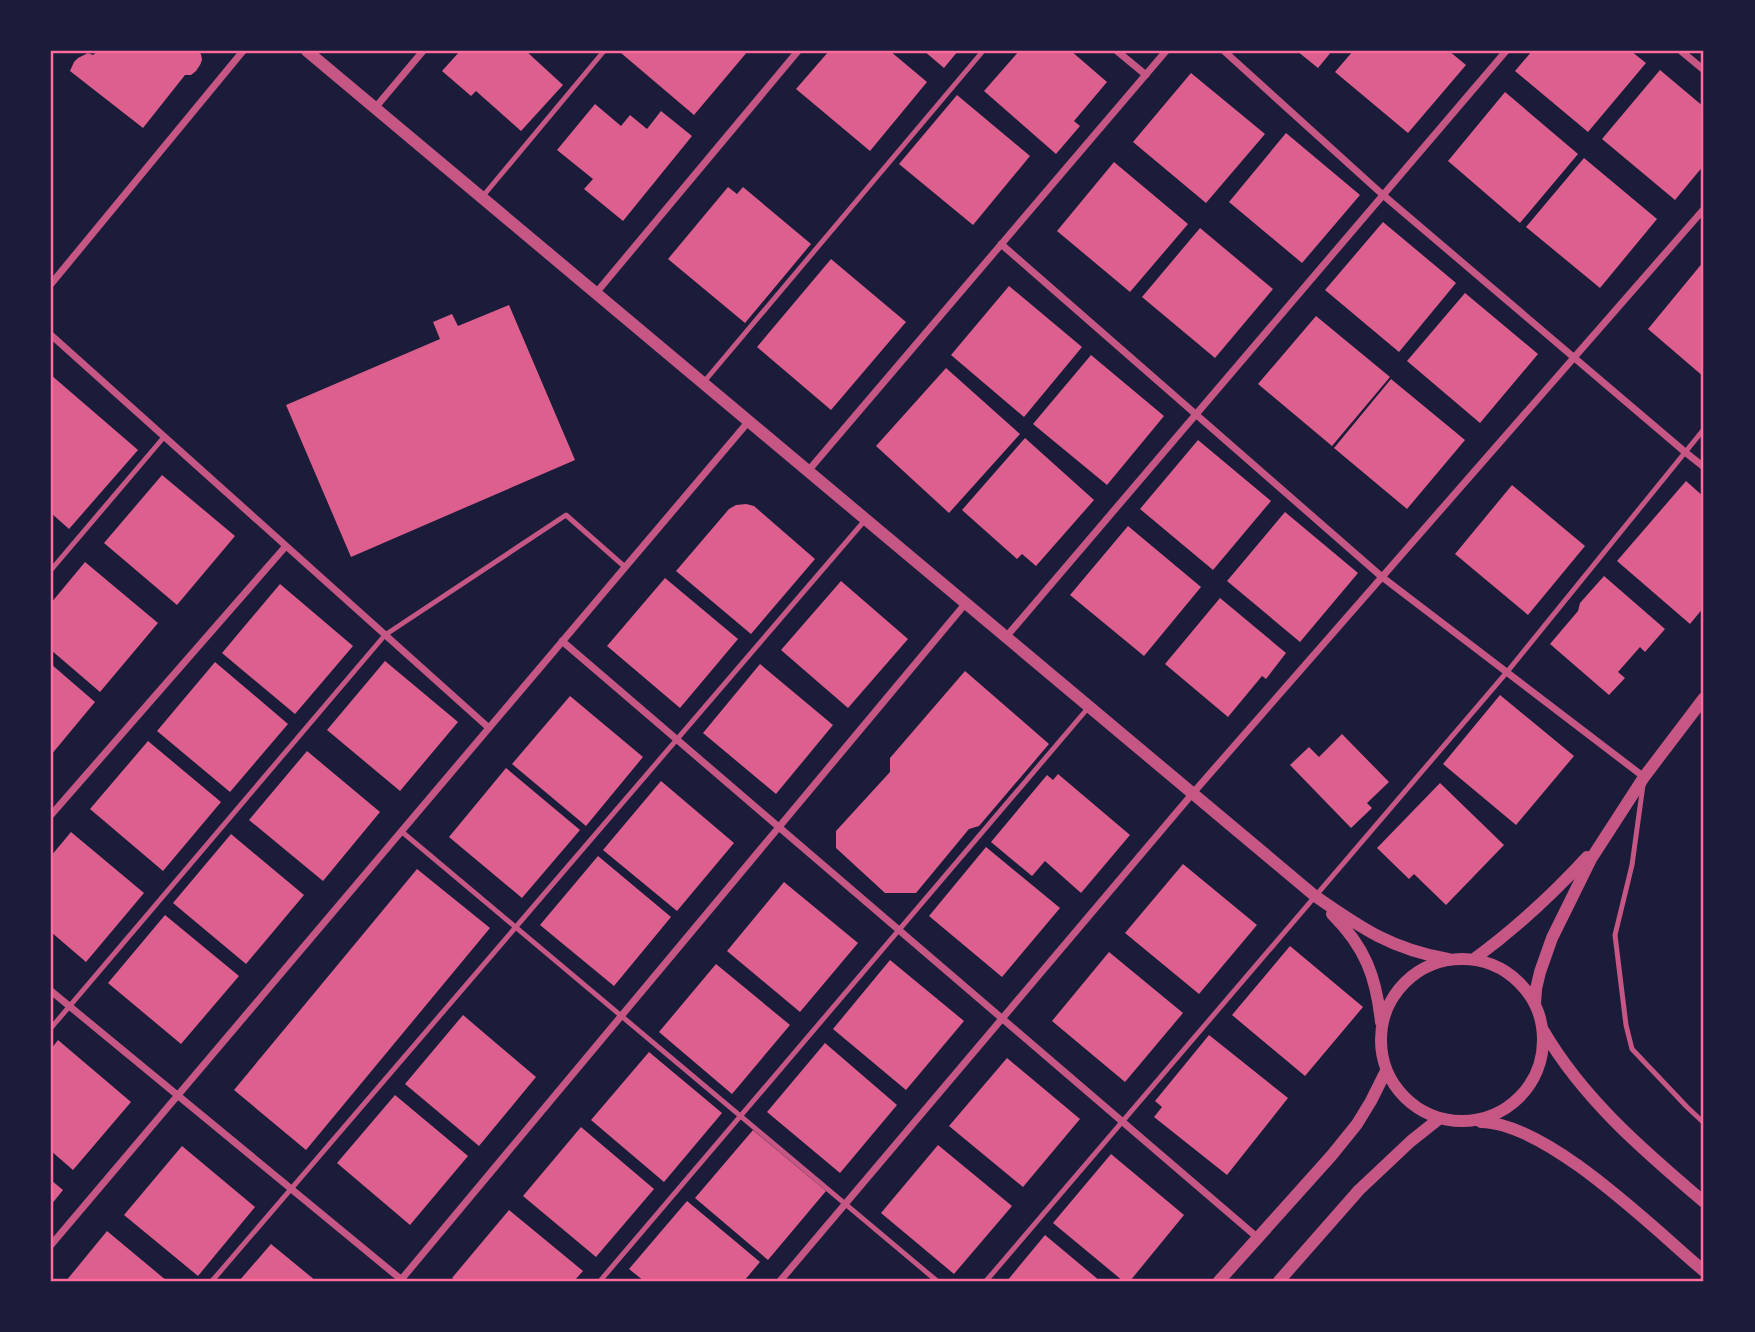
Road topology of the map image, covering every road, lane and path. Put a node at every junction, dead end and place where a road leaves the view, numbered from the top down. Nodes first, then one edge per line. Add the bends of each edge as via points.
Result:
1 (243, 51) edge
2 (307, 51) edge
3 (423, 51) edge
4 (604, 51) edge
5 (798, 51) edge
6 (983, 51) edge
7 (1117, 51) edge
8 (1166, 51) edge
9 (1224, 51) edge
10 (1506, 51) edge
11 (1681, 51) edge
12 (1704, 69) edge
13 (1146, 75) junction
14 (375, 108) junction
15 (1383, 194) junction
16 (481, 197) junction
17 (1704, 209) edge
18 (1001, 244) junction
19 (51, 284) edge
20 (596, 293) junction
21 (51, 335) edge
22 (1574, 358) junction
23 (703, 383) junction
24 (1196, 414) junction
25 (749, 421) junction
26 (1704, 429) edge
27 (164, 437) junction
28 (1685, 452) junction
29 (1704, 467) edge
30 (808, 471) junction
31 (866, 519) junction
32 (286, 546) junction
33 (625, 567) junction
34 (51, 570) edge
35 (1382, 577) junction
36 (966, 603) junction
37 (385, 635) junction
38 (1006, 637) junction
39 (562, 641) junction
40 (1507, 672) junction
41 (1704, 698) edge
42 (1090, 707) junction
43 (489, 728) junction
44 (677, 739) junction
45 (1644, 777) junction
46 (1193, 793) junction
47 (51, 815) edge
48 (779, 827) junction
49 (401, 831) junction
50 (1603, 839) junction
51 (1315, 896) junction
52 (515, 927) junction
53 (900, 930) junction
54 (1474, 959) junction
55 (1448, 960) junction
56 (51, 991) edge
57 (1535, 1004) junction
58 (69, 1007) junction
59 (621, 1016) junction
60 (1002, 1019) junction
61 (1382, 1026) junction
62 (51, 1028) edge
63 (1543, 1030) junction
64 (1387, 1072) junction
65 (177, 1096) junction
66 (741, 1117) junction
67 (1440, 1118) junction
68 (1467, 1121) junction
69 (1122, 1122) junction
70 (1704, 1123) edge
71 (291, 1189) junction
72 (1703, 1198) edge
73 (845, 1204) junction
74 (1258, 1238) junction
75 (51, 1245) edge
76 (1704, 1271) edge
77 (212, 1281) edge
78 (402, 1281) edge
79 (600, 1281) edge
80 (779, 1281) edge
81 (937, 1281) edge
82 (986, 1281) edge
83 (1219, 1281) edge
84 (1279, 1281) edge

1 - 19 street
2 - 14 street
3 - 14 street
4 - 16 lane
5 - 20 street
6 - 23 lane
7 - 13 street
8 - 13 street
9 - 15 street
10 - 15 street
11 - 12 street
13 - 18 street
14 - 16 street
15 - 22 street
15 - 24 street
16 - 20 street
17 - 22 street
18 - 24 street
18 - 30 street
20 - 23 street
21 - 27 street
22 - 28 street
22 - 35 street
23 - 25 street
24 - 35 street
24 - 38 street
25 - 30 street
25 - 33 street
26 - 28 lane
27 - 32 street
27 - 34 lane
28 - 29 street
28 - 40 lane
30 - 31 street
31 - 36 street
31 - 44 lane
32 - 37 street
32 - 47 street
33 - 37 lane via 566,515
33 - 39 street
35 - 40 street
35 - 46 street
36 - 38 street
36 - 48 street
37 - 43 street
37 - 58 lane
38 - 42 street
39 - 43 street
39 - 44 street
40 - 45 street
40 - 51 lane
41 - 45 street
42 - 46 street
42 - 53 lane
43 - 49 street
44 - 48 street
44 - 52 lane
45 - 50 street
45 - 70 lane via 1632,865 1615,935 1626,1025 1632,1049
46 - 51 street
46 - 60 street
48 - 53 street
48 - 59 street
49 - 52 lane
49 - 65 street
50 - 54 street via 1540,905
50 - 57 street via 1552,938
51 - 55 street via 1381,939
51 - 61 street via 1340,921 1366,961 1375,981
51 - 69 lane
52 - 59 lane
52 - 71 lane
53 - 60 street
53 - 66 lane
54 - 55 street
54 - 57 street via 1499,967 1520,982
55 - 61 street via 1423,968 1403,984 1389,1003
56 - 58 street
57 - 63 street
58 - 62 lane
58 - 65 street
59 - 66 lane
59 - 78 street
60 - 69 street
60 - 73 street
61 - 64 street
63 - 68 street via 1542,1056 1532,1081 1516,1101 1492,1115
63 - 72 street via 1564,1064 1605,1112
64 - 67 street via 1400,1093 1418,1109
64 - 74 street via 1357,1124
65 - 71 street
65 - 75 street
66 - 73 lane
66 - 79 lane
67 - 68 street
67 - 84 street via 1359,1190
68 - 76 street via 1500,1123 1551,1148 1602,1184
69 - 74 street
69 - 82 lane
71 - 77 lane
71 - 78 street
73 - 80 street
73 - 81 lane
74 - 83 street

